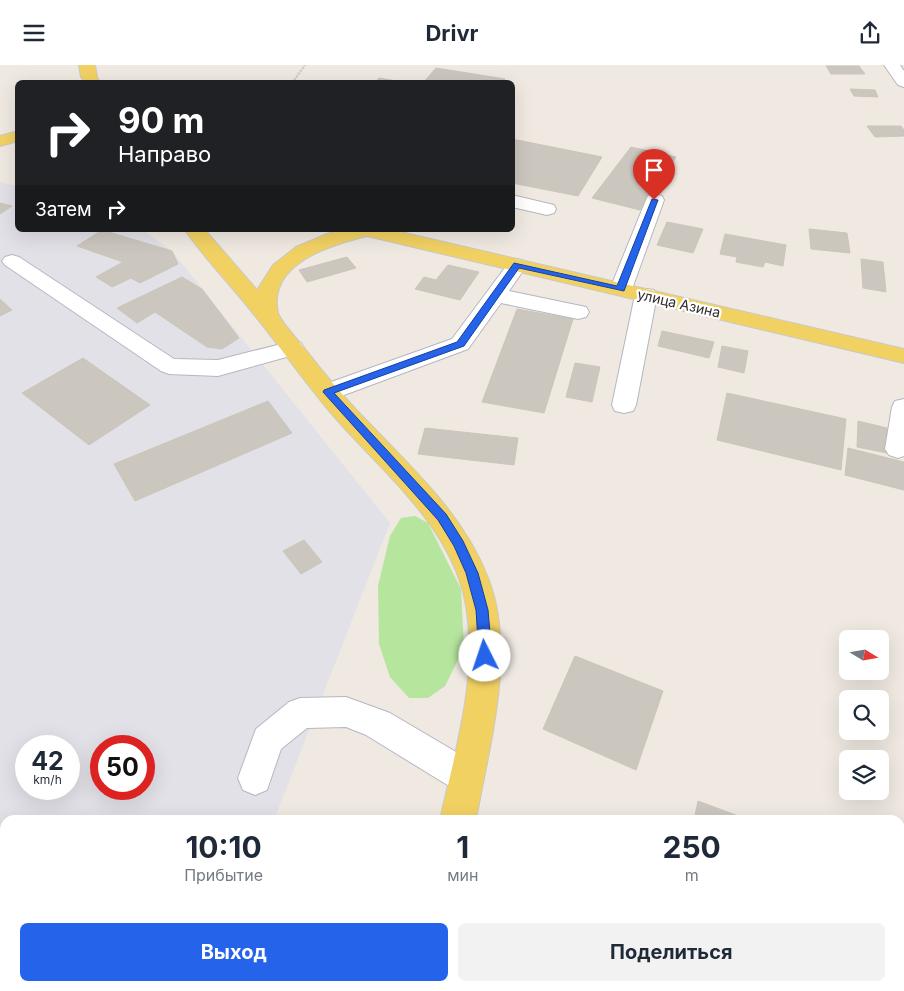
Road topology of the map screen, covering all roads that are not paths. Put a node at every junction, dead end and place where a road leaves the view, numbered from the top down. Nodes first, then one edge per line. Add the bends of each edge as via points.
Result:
1 (892, 65) edge
2 (904, 82) edge
3 (15, 137) edge
4 (0, 142) edge
5 (15, 146) edge
6 (654, 200) dead end
7 (515, 202) edge
8 (547, 209) dead end
9 (197, 232) edge
10 (366, 232) edge
11 (377, 232) edge
12 (12, 261) dead end
13 (517, 265) junction
14 (620, 289) junction
15 (495, 295) junction
16 (646, 295) junction
17 (578, 312) dead end
18 (267, 315) junction
19 (293, 348) junction
20 (904, 356) edge
21 (328, 392) junction
22 (624, 405) dead end
23 (904, 407) edge
24 (898, 449) dead end
25 (466, 777) junction
26 (255, 778) dead end
27 (459, 815) edge

1 - 2 street
3 - 4 main road
4 - 5 main road
6 - 14 street
7 - 8 street
9 - 18 main road
10 - 18 main road via 334,237 303,251 280,269 267,291
11 - 13 main road, улица Азина
12 - 19 street via 170,366 218,368
13 - 14 main road, улица Азина
13 - 15 street
14 - 16 main road, улица Азина
15 - 17 street
15 - 21 street via 460,344
16 - 20 main road, улица Азина
16 - 22 street
18 - 19 main road
19 - 21 main road
21 - 25 main road via 442,517 472,573 482,610 485,656
23 - 24 street
25 - 26 street via 378,724 346,712 300,713 268,740
25 - 27 main road

